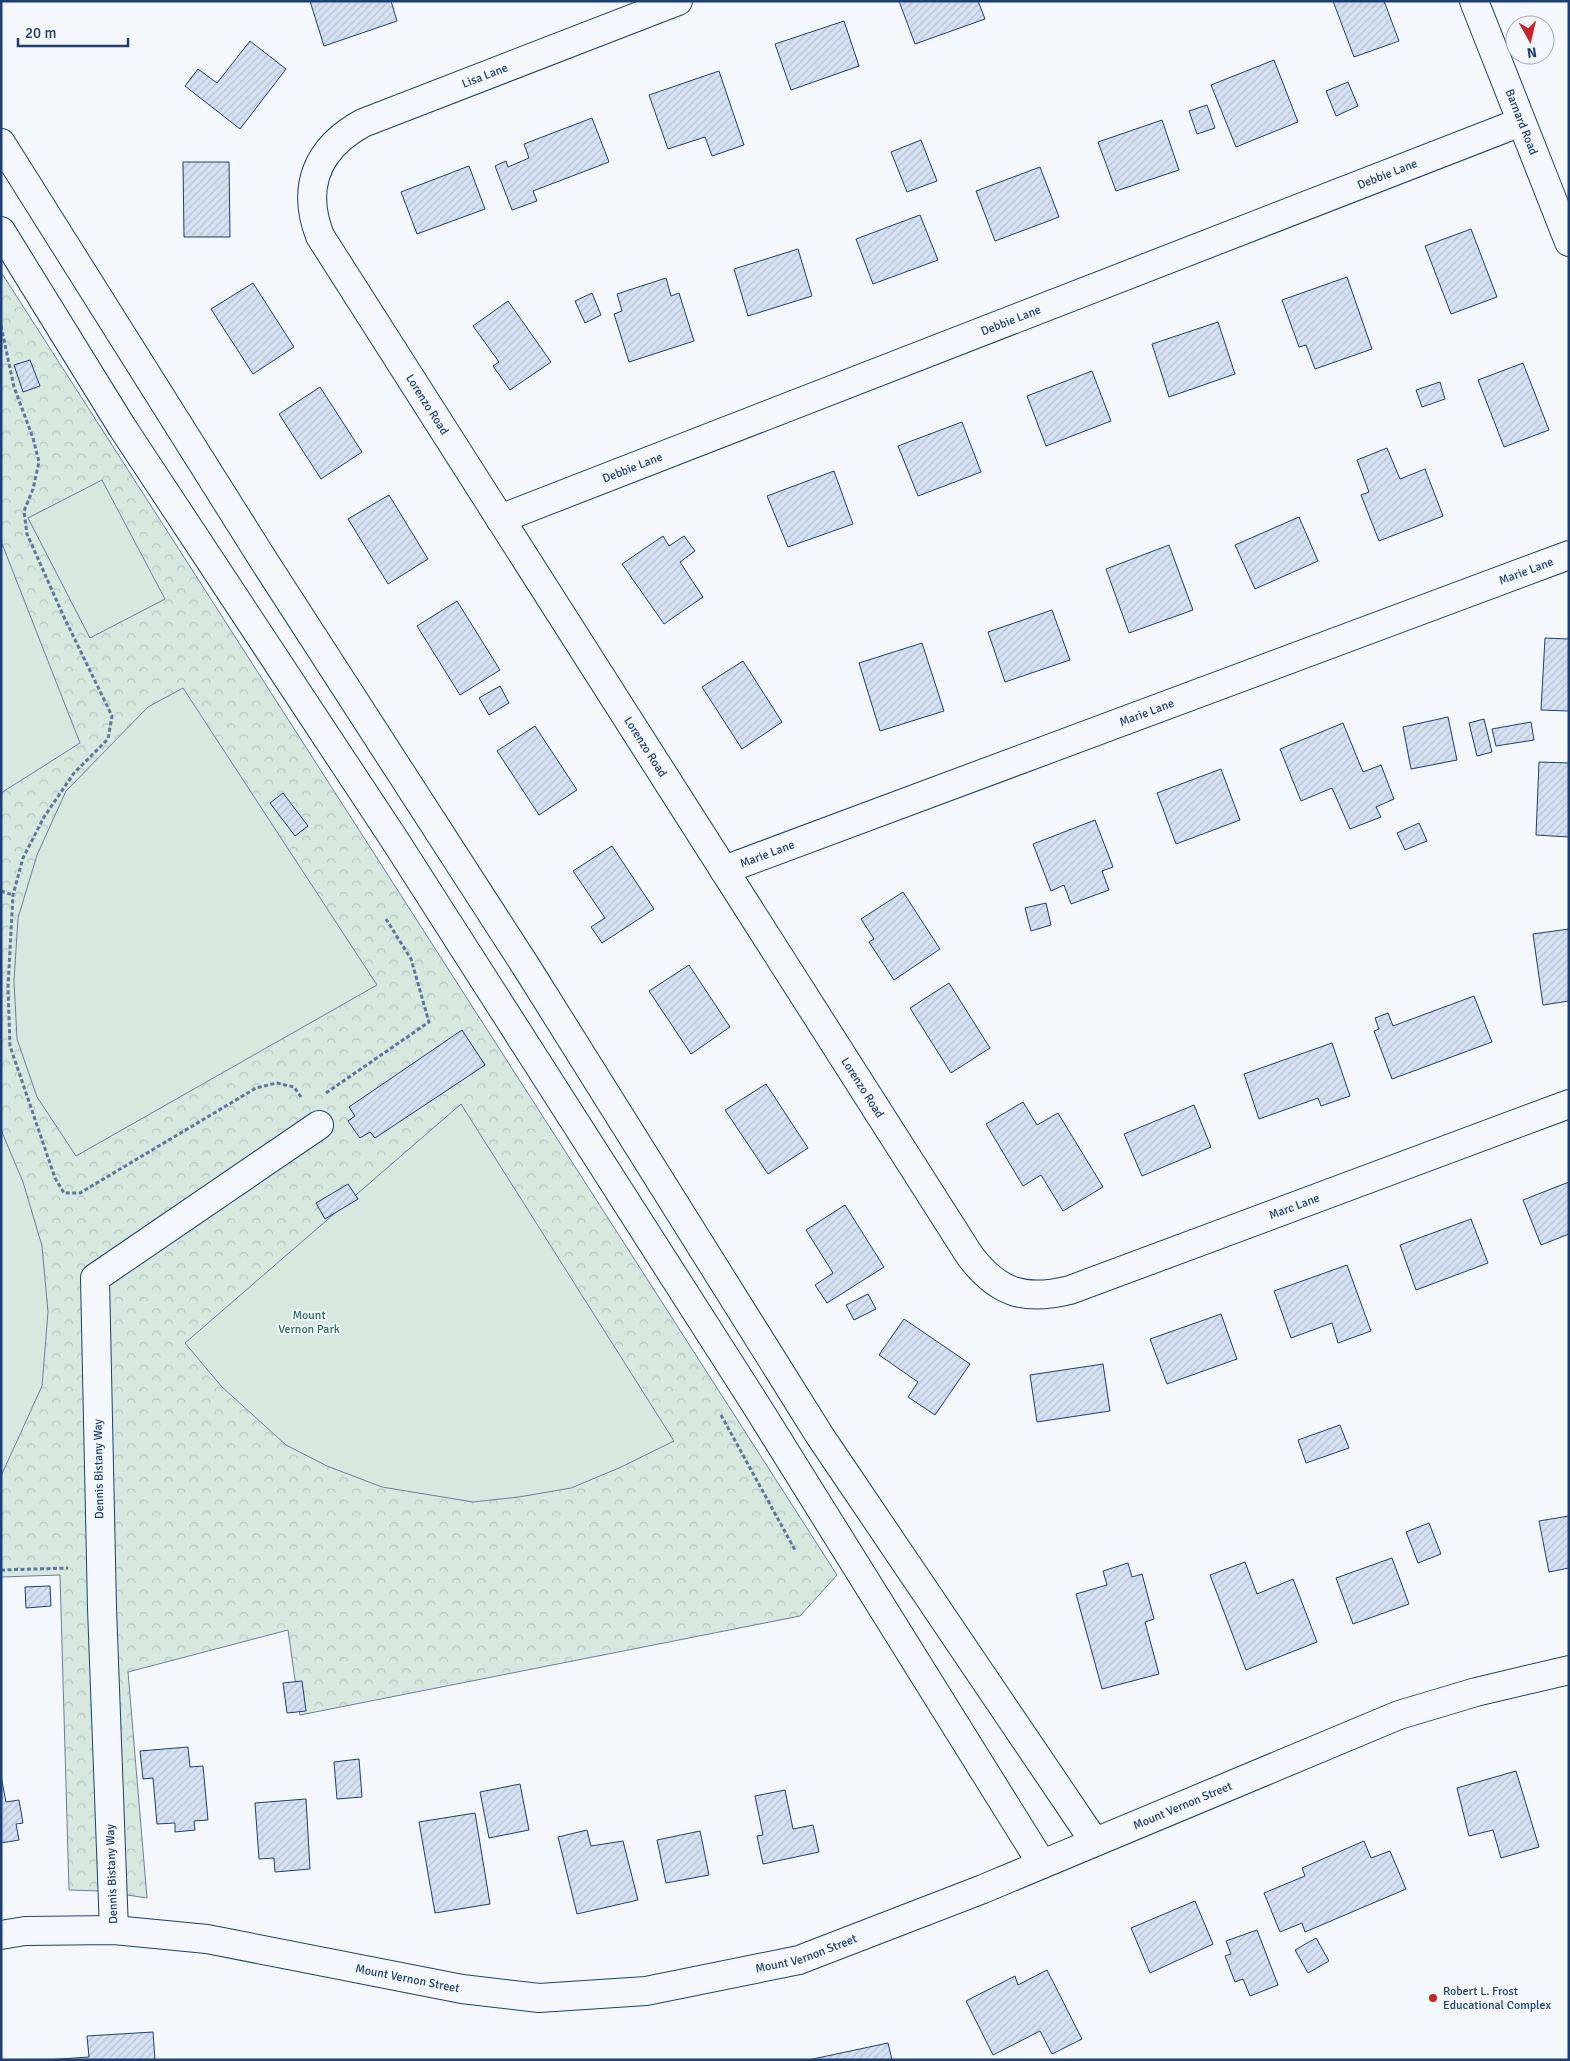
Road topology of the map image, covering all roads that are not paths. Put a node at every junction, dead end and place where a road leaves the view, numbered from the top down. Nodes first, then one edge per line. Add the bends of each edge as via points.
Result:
1 (678, 1) edge
2 (1474, 1) edge
3 (1521, 122) junction
4 (1, 143) edge
5 (314, 178) joint
6 (1, 230) edge
7 (1569, 242) edge
8 (500, 519) junction
9 (1569, 555) edge
10 (724, 870) junction
11 (1569, 1104) edge
12 (313, 1116) road end
13 (1016, 1293) joint
14 (1569, 1670) edge
15 (1094, 1841) junction
16 (1042, 1864) junction
17 (114, 1930) junction
18 (1, 1935) edge

1 - 5 street, Lisa Lane via 363,123 337,140
2 - 3 street, Barnard Road
3 - 7 street, Barnard Road
3 - 8 street, Debbie Lane
4 - 15 street via 264,561 527,968 820,1436
5 - 8 street, Lorenzo Road via 312,208 320,236
6 - 16 street via 122,427 396,842 746,1388
8 - 10 street, Lorenzo Road
9 - 10 street, Marie Lane
10 - 13 street, Lorenzo Road via 970,1256 983,1273
11 - 13 street, Marc Lane via 1070,1290 1034,1296
12 - 17 street, Dennis Bistany Way via 95,1278
14 - 15 street, Mount Vernon Street via 1399,1714
15 - 16 street, Mount Vernon Street
16 - 17 street, Mount Vernon Street via 800,1960 637,1991 538,1998 462,1989 207,1939
17 - 18 street, Mount Vernon Street via 25,1930

